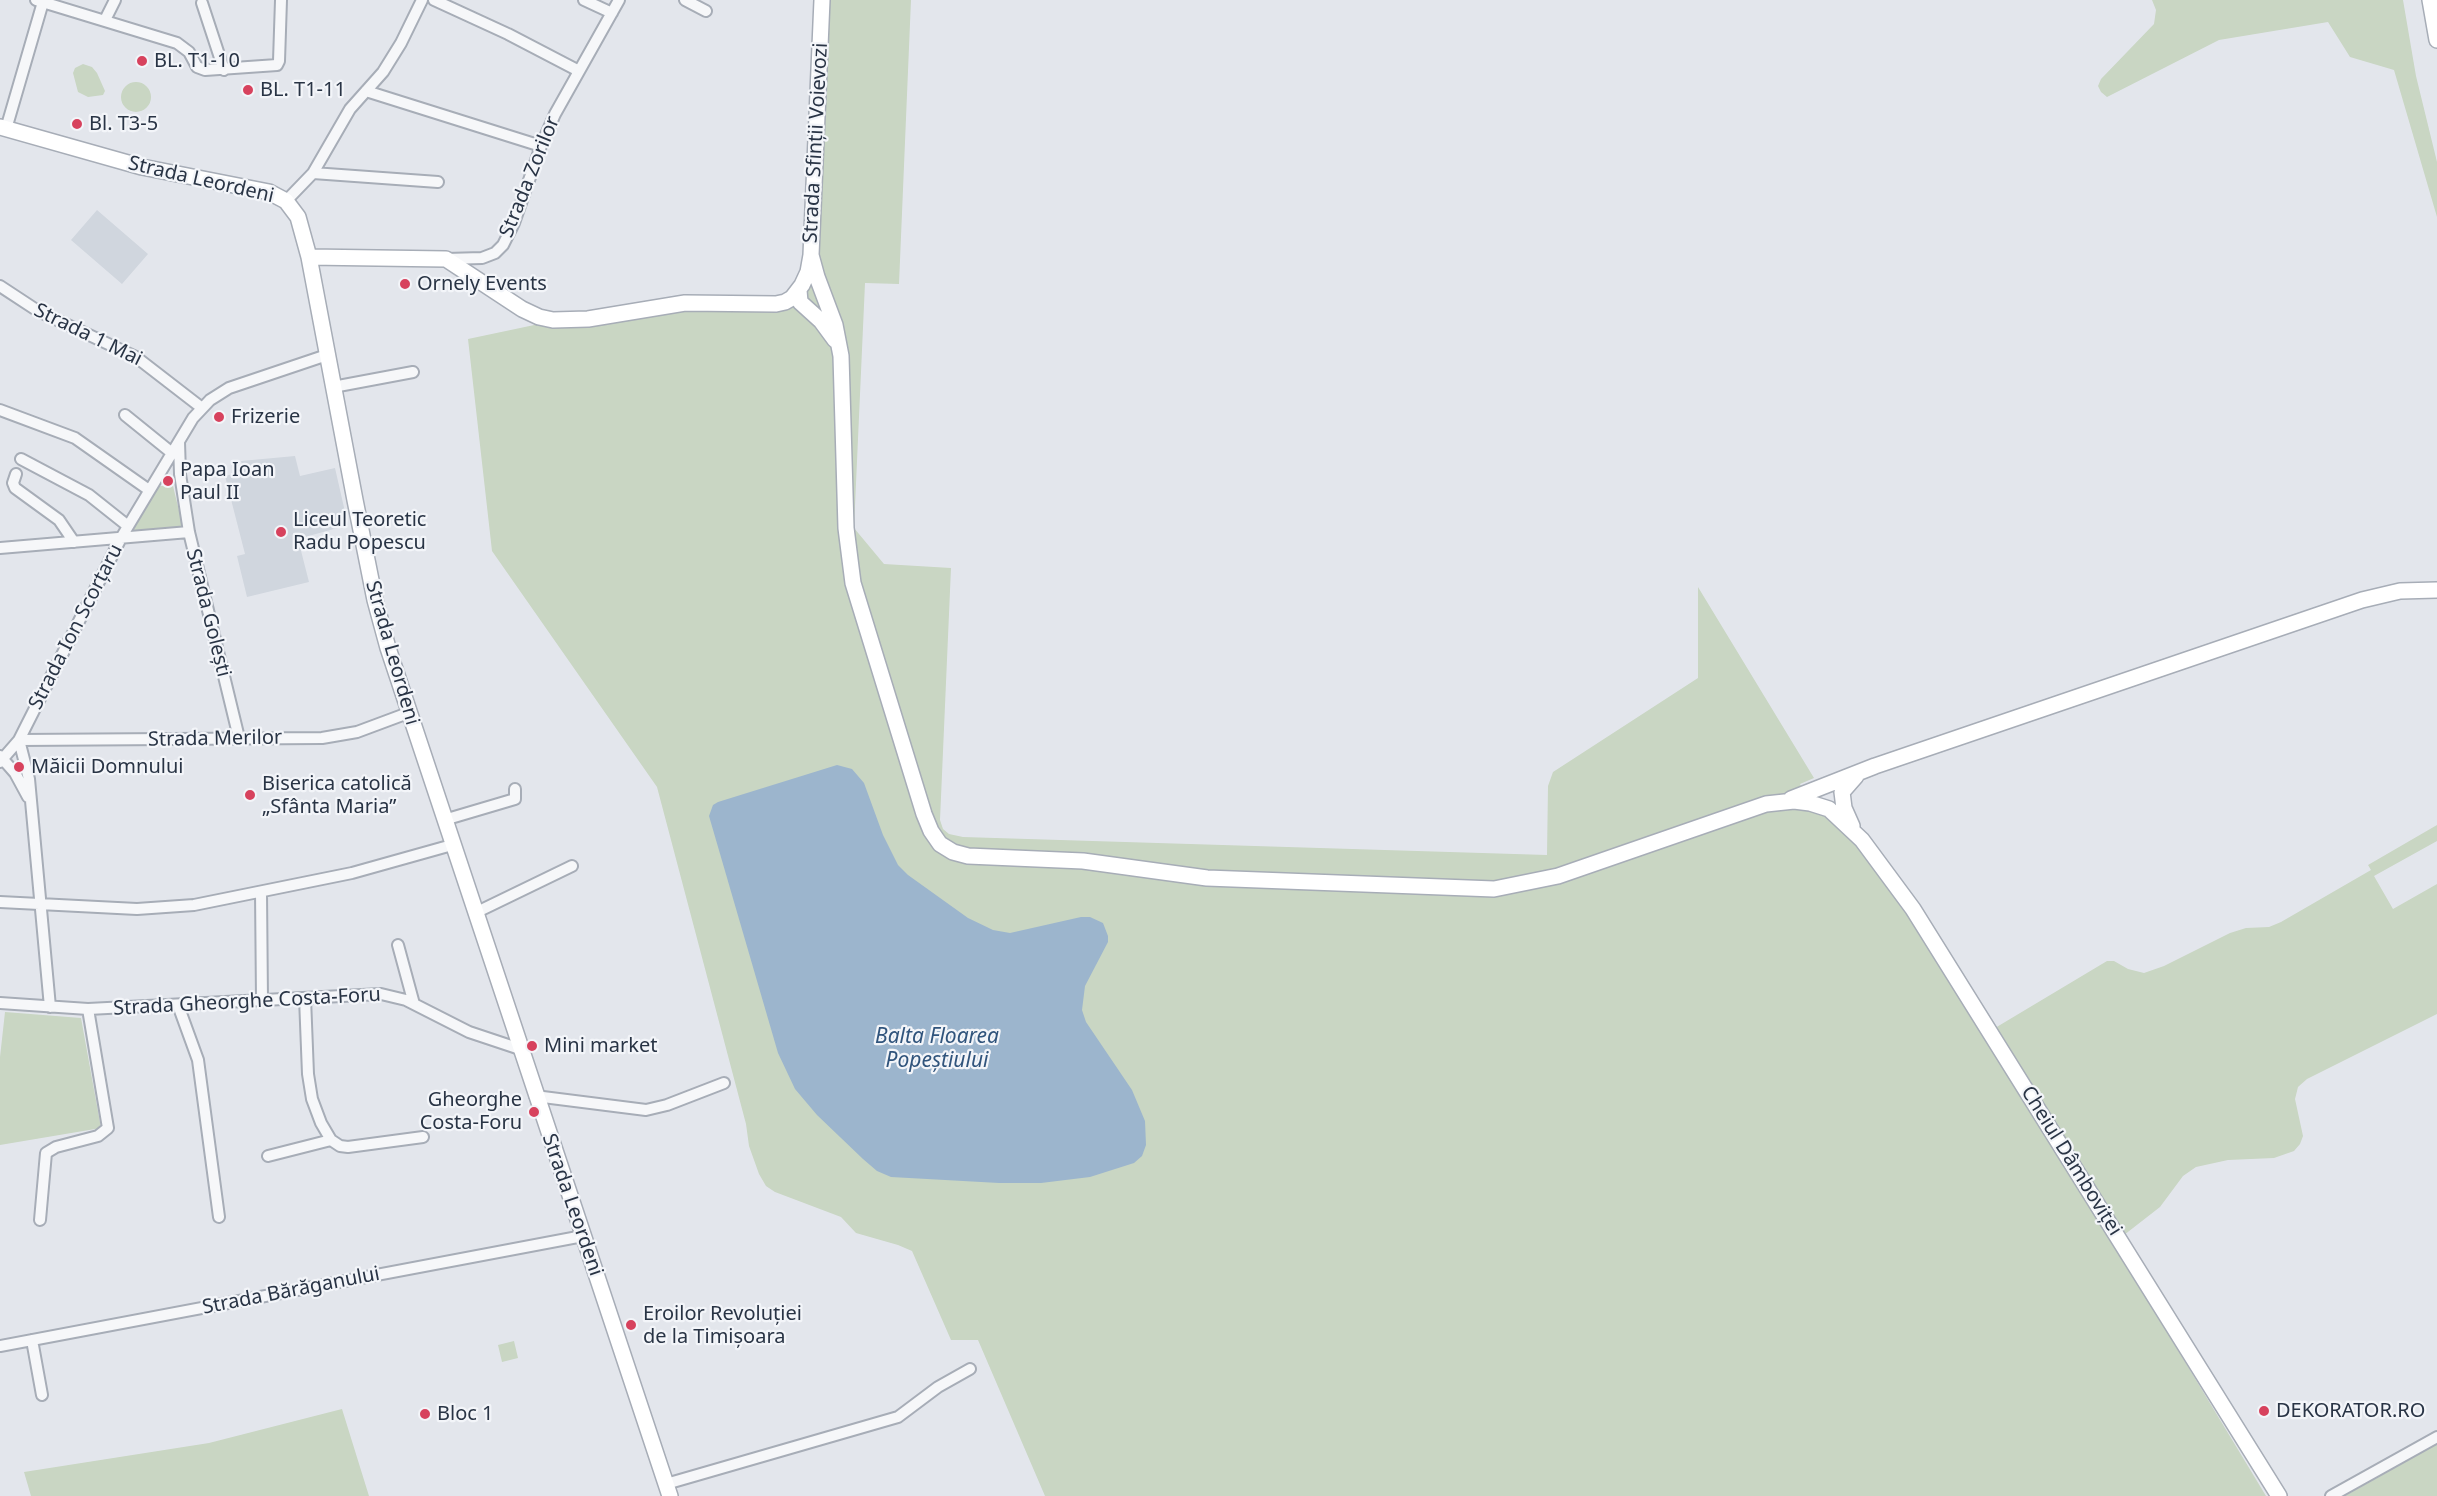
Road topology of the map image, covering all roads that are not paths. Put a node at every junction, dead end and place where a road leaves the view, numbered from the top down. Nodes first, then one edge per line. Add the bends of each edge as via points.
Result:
1 (115, 0) edge
2 (281, 0) edge
3 (422, 0) edge
4 (434, 0) edge
5 (584, 0) edge
6 (619, 0) edge
7 (685, 0) edge
8 (822, 0) edge
9 (2430, 0) edge
10 (39, 1) edge
11 (202, 3) dead end
12 (706, 11) dead end
13 (612, 13) junction
14 (105, 20) junction
15 (2437, 40) edge
16 (224, 69) junction
17 (579, 71) junction
18 (366, 91) junction
19 (3, 128) edge
20 (541, 146) junction
21 (313, 173) junction
22 (438, 182) dead end
23 (286, 201) junction
24 (811, 255) junction
25 (309, 257) junction
26 (446, 259) junction
27 (0, 286) edge
28 (821, 289) junction
29 (802, 297) junction
30 (840, 347) junction
31 (327, 355) junction
32 (413, 372) dead end
33 (333, 387) junction
34 (202, 408) junction
35 (0, 410) edge
36 (125, 416) dead end
37 (179, 441) junction
38 (172, 453) junction
39 (21, 459) dead end
40 (16, 474) dead end
41 (149, 490) junction
42 (128, 526) junction
43 (189, 532) junction
44 (121, 538) junction
45 (74, 542) junction
46 (0, 548) edge
47 (2437, 590) edge
48 (408, 713) junction
49 (239, 738) junction
50 (19, 740) junction
51 (1, 759) edge
52 (515, 789) dead end
53 (1834, 791) junction
54 (1785, 801) junction
55 (32, 805) junction
56 (1826, 808) junction
57 (444, 820) junction
58 (1855, 831) junction
59 (452, 845) junction
60 (572, 866) dead end
61 (261, 892) junction
62 (0, 902) edge
63 (41, 904) junction
64 (475, 913) junction
65 (398, 945) dead end
66 (305, 999) junction
67 (262, 1000) junction
68 (0, 1004) edge
69 (414, 1004) junction
70 (178, 1005) junction
71 (50, 1007) junction
72 (88, 1009) junction
73 (520, 1049) junction
74 (724, 1083) dead end
75 (535, 1096) junction
76 (423, 1137) dead end
77 (331, 1140) junction
78 (268, 1156) dead end
79 (219, 1217) dead end
80 (40, 1220) dead end
81 (583, 1236) junction
82 (32, 1340) junction
83 (0, 1346) edge
84 (970, 1369) dead end
85 (42, 1395) dead end
86 (2437, 1437) edge
87 (668, 1490) edge
88 (2279, 1496) edge
89 (2331, 1496) edge

1 - 14 street
2 - 16 street via 279,61 272,67
3 - 18 street via 395,54
4 - 17 street
5 - 13 street
6 - 13 street, Strada Zorilor
7 - 12 street
8 - 24 street, Strada Sfinții Voievozi
9 - 15 street
10 - 14 street
10 - 19 street
11 - 16 street
13 - 17 street, Strada Zorilor
14 - 16 street via 184,46 200,70
17 - 20 street, Strada Zorilor
18 - 20 street
18 - 21 street via 350,109
19 - 23 street, Strada Leordeni via 142,167 269,192
20 - 26 street, Strada Zorilor via 514,223 500,249 482,258
21 - 22 street
21 - 23 street
23 - 25 street, Strada Leordeni via 298,218
24 - 28 street
24 - 29 street, Strada Sfinții Voievozi
25 - 26 street, Strada Zorilor
25 - 31 street, Strada Leordeni
26 - 29 street via 522,309 553,320 588,319 679,303 776,304
27 - 34 street, Strada 1 Mai via 38,311 136,357
28 - 29 street via 814,283
28 - 29 street via 818,306
28 - 30 street
29 - 30 street
30 - 54 street via 846,528 853,583 928,823 940,844 953,852 976,857 1083,861 1233,880 1494,889 1558,876 1748,810
31 - 33 street, Strada Leordeni
31 - 34 street, Strada Ion Scorțaru via 238,383
32 - 33 street
33 - 48 street, Strada Leordeni via 377,610
34 - 37 street, Strada Ion Scorțaru
35 - 41 street via 75,438
36 - 38 street
37 - 38 street, Strada Ion Scorțaru
37 - 43 street
38 - 41 street, Strada Ion Scorțaru
39 - 42 street via 89,495
40 - 45 street via 15,488 59,520
41 - 42 street, Strada Ion Scorțaru
42 - 44 street, Strada Ion Scorțaru
43 - 44 street, Strada Golești
43 - 49 street, Strada Golești
44 - 45 street, Strada Golești
44 - 50 street, Strada Ion Scorțaru
45 - 46 street, Strada Golești
47 - 53 street via 2400,591 2362,600 1865,770
48 - 49 street, Strada Merilor via 336,736
48 - 57 street, Strada Leordeni
49 - 50 street, Strada Merilor
50 - 51 street, Strada Ion Scorțaru
50 - 55 street
51 - 55 street via 19,780
52 - 57 street via 517,797 512,800
53 - 54 street
53 - 56 street via 1837,807
53 - 56 street via 1817,795
53 - 58 street
54 - 56 street
55 - 63 street
56 - 58 street
57 - 59 street, Strada Leordeni
58 - 88 street, Cheiul Dâmboviței via 1913,909
59 - 61 street via 352,873
59 - 64 street, Strada Leordeni
60 - 64 street
61 - 63 street via 166,908
61 - 67 street
62 - 63 street
63 - 71 street
64 - 73 street, Strada Leordeni
65 - 69 street
66 - 67 street, Strada Gheorghe Costa-Foru
66 - 69 street, Strada Gheorghe Costa-Foru via 381,994
66 - 77 street via 312,1099
67 - 70 street, Strada Gheorghe Costa-Foru
68 - 71 street, Strada Gheorghe Costa-Foru
69 - 73 street, Strada Gheorghe Costa-Foru via 469,1032
70 - 72 street, Strada Gheorghe Costa-Foru
70 - 79 street via 198,1060
71 - 72 street, Strada Gheorghe Costa-Foru
72 - 80 street via 108,1128 98,1136 46,1153
73 - 75 street, Strada Leordeni
74 - 75 street via 646,1110
75 - 81 street, Strada Leordeni
76 - 77 street via 348,1147
77 - 78 street
81 - 82 street, Strada Bărăganului
81 - 87 street, Strada Leordeni
82 - 83 street, Strada Bărăganului
82 - 85 street
84 - 87 street via 898,1417
86 - 89 street

